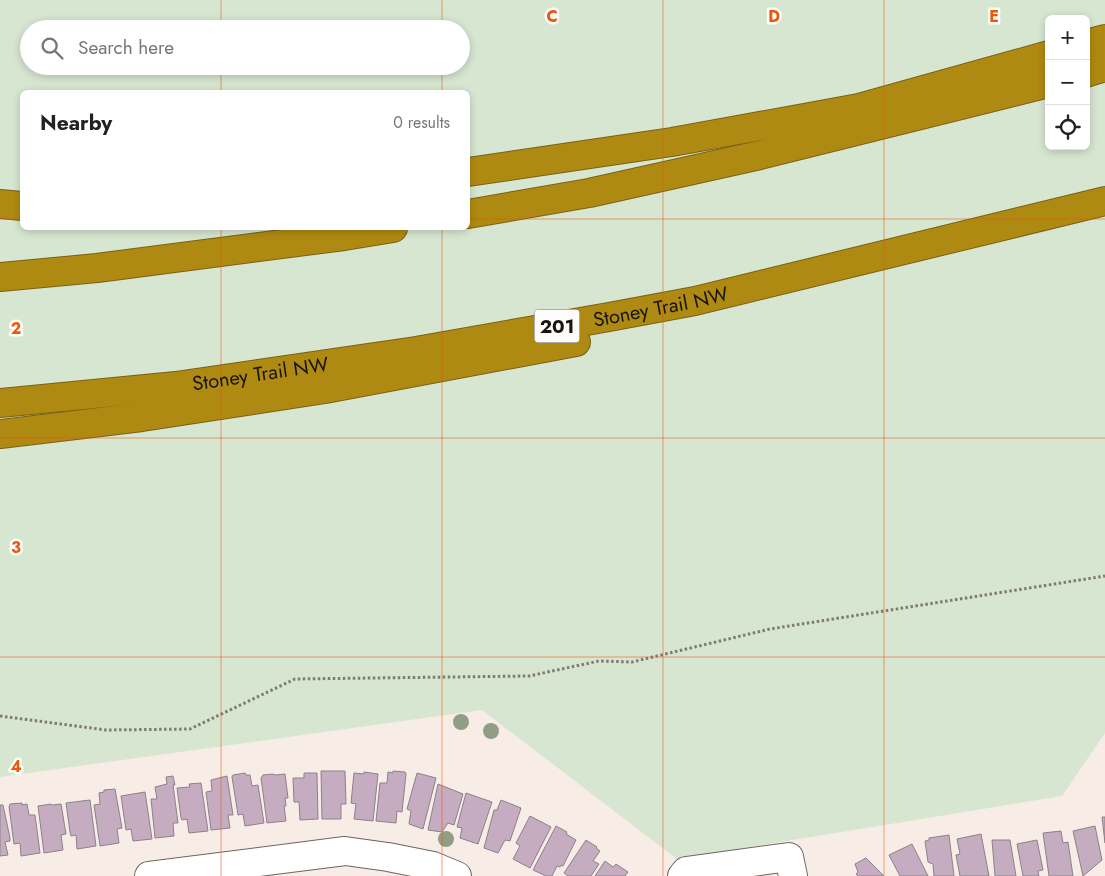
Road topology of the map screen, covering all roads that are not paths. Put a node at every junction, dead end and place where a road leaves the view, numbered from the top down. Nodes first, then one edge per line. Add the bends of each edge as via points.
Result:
1 (1105, 39) edge
2 (1090, 43) edge
3 (1045, 56) edge
4 (1105, 67) edge
5 (1090, 72) edge
6 (1045, 84) edge
7 (470, 172) edge
8 (1105, 201) edge
9 (0, 204) edge
10 (20, 206) edge
11 (470, 214) edge
12 (381, 230) edge
13 (0, 277) edge
14 (695, 301) junction
15 (0, 403) edge
16 (0, 434) edge
17 (388, 867) edge
18 (247, 869) edge
19 (149, 876) edge
20 (457, 876) edge
21 (682, 876) edge
22 (794, 876) edge

1 - 2 highway
3 - 7 highway via 859,108 672,142
4 - 5 highway
6 - 11 highway via 760,155 589,193
8 - 14 highway, Stoney Trail NW / 201
9 - 10 highway
12 - 13 highway via 97,268
14 - 15 highway, Stoney Trail NW / 201 via 416,351 176,386
14 - 16 highway via 636,330 325,389 142,417
17 - 18 street via 345,851
17 - 20 street via 433,866
18 - 19 street
21 - 22 street via 686,870 789,857

